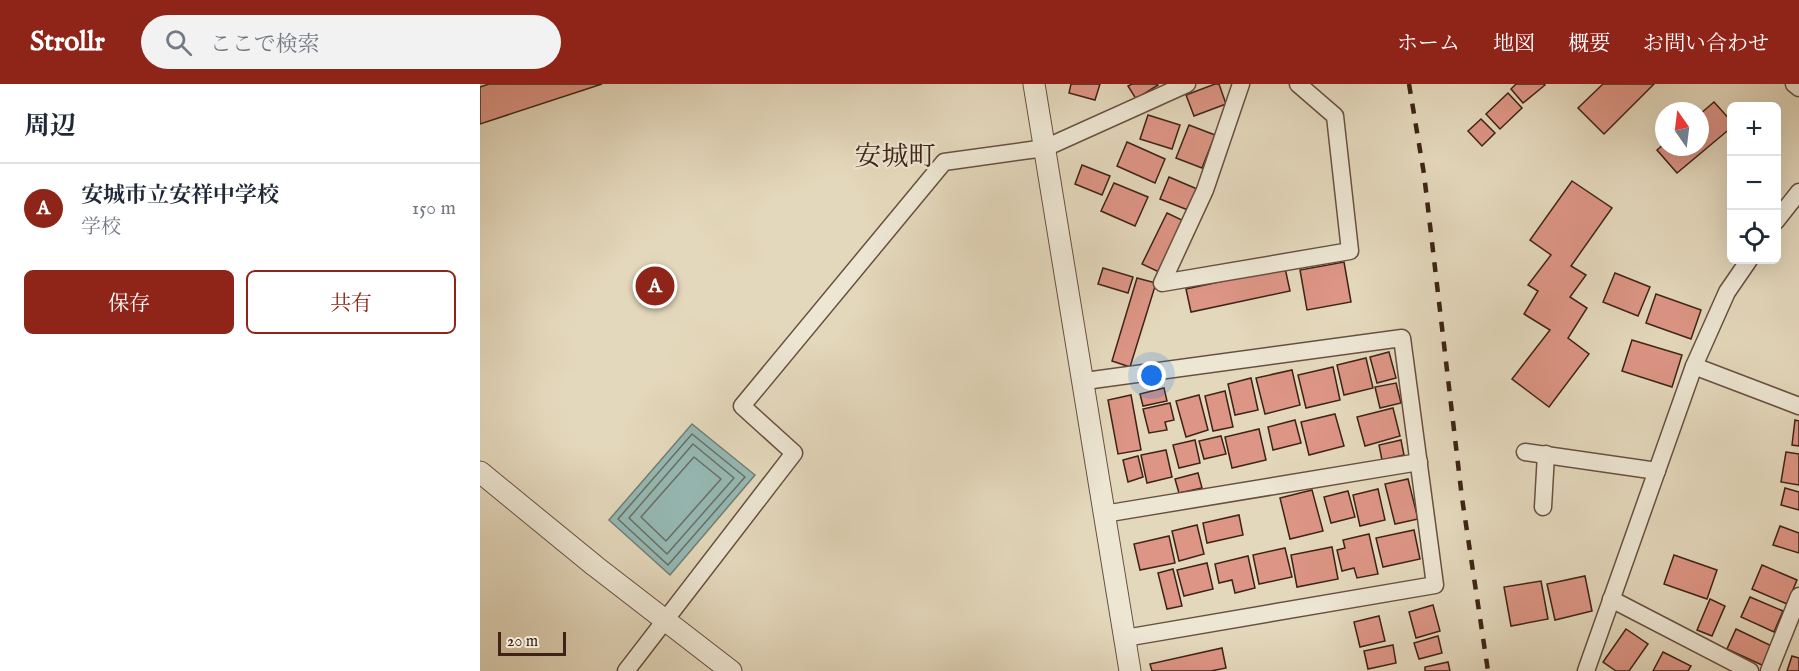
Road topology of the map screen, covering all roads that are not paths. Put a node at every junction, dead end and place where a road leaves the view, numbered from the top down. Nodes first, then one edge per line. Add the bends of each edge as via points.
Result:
1 (1034, 84) edge
2 (1187, 84) edge
3 (1242, 84) edge
4 (1298, 84) edge
5 (1794, 84) edge
6 (1799, 87) edge
7 (1045, 148) junction
8 (1799, 192) edge
9 (1781, 214) edge
10 (1746, 264) edge
11 (1694, 366) junction
12 (1085, 381) junction
13 (1799, 406) edge
14 (1525, 452) dead end
15 (1546, 454) junction
16 (1419, 462) junction
17 (1657, 471) junction
18 (480, 472) edge
19 (1543, 507) dead end
20 (1104, 514) junction
21 (1799, 596) edge
22 (1611, 599) junction
23 (666, 620) junction
24 (1125, 638) junction
25 (626, 671) edge
26 (730, 671) edge
27 (1130, 671) edge
28 (1586, 671) edge
29 (1750, 671) edge
30 (1769, 671) edge

1 - 7 street
2 - 7 street
3 - 4 street via 1205,190 1162,283 1350,251 1335,116
5 - 6 street
7 - 12 street
7 - 23 street via 944,162 742,406 794,453
8 - 9 street
10 - 11 street via 1727,292
11 - 13 street
11 - 17 street
12 - 16 street via 1402,338
12 - 20 street
14 - 15 street
15 - 17 street
15 - 19 street
16 - 20 street
16 - 24 street via 1435,585
17 - 22 street
18 - 23 street
20 - 24 street
21 - 30 street
22 - 28 street
22 - 29 street
23 - 25 street
23 - 26 street
24 - 27 street

